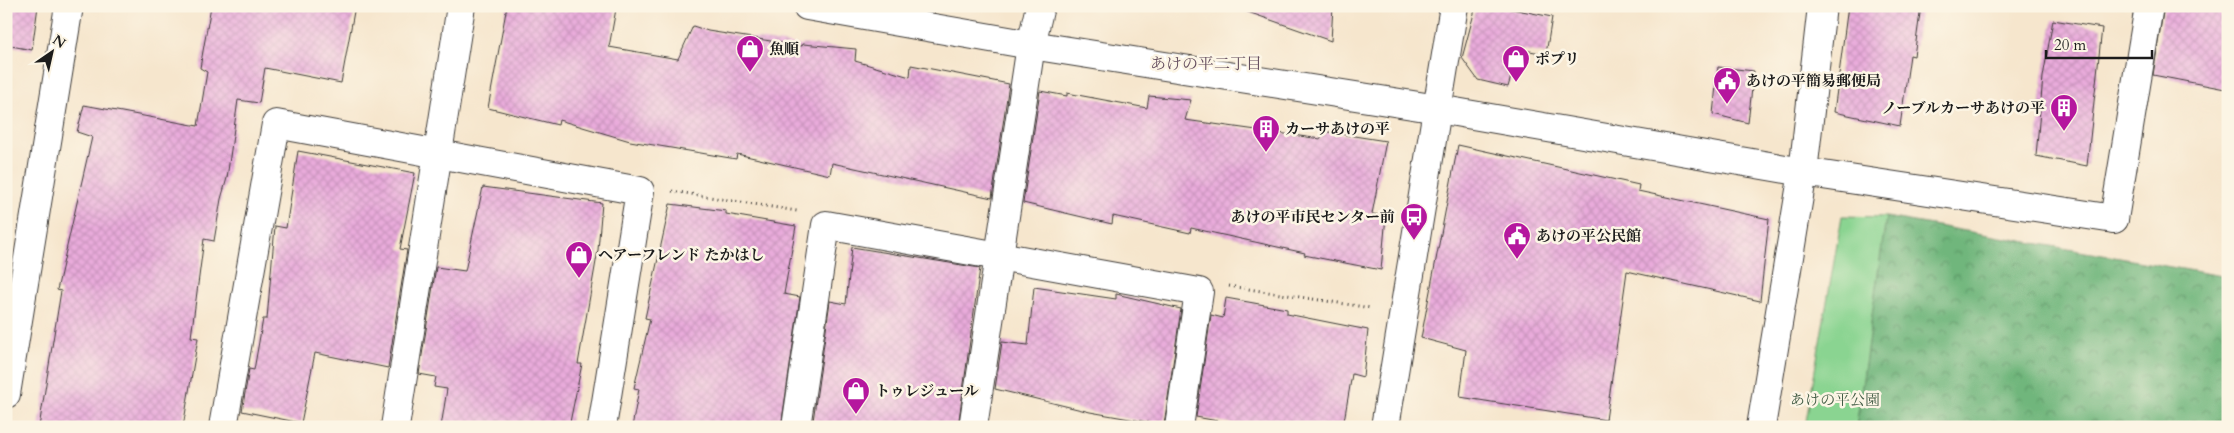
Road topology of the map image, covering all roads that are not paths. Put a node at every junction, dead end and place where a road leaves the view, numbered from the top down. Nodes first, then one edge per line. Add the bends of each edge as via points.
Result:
1 (69, 6) edge
2 (461, 6) edge
3 (807, 6) edge
4 (1040, 6) edge
5 (1454, 6) edge
6 (1822, 6) edge
7 (2149, 6) edge
8 (1031, 45) junction
9 (1438, 109) junction
10 (438, 154) junction
11 (1803, 172) junction
12 (1000, 257) junction
13 (6, 394) edge
14 (223, 427) edge
15 (395, 427) edge
16 (602, 427) edge
17 (796, 427) edge
18 (972, 427) edge
19 (1179, 427) edge
20 (1385, 427) edge
21 (1761, 427) edge

1 - 13 street
2 - 10 street
3 - 8 street
4 - 8 street
5 - 9 street
6 - 11 street
7 - 11 street via 2114,219
8 - 9 street
8 - 12 street
9 - 11 street
9 - 20 street
10 - 14 street via 276,124
10 - 15 street
10 - 16 street via 640,191
11 - 21 street
12 - 17 street via 826,225
12 - 18 street
12 - 19 street via 1200,292

